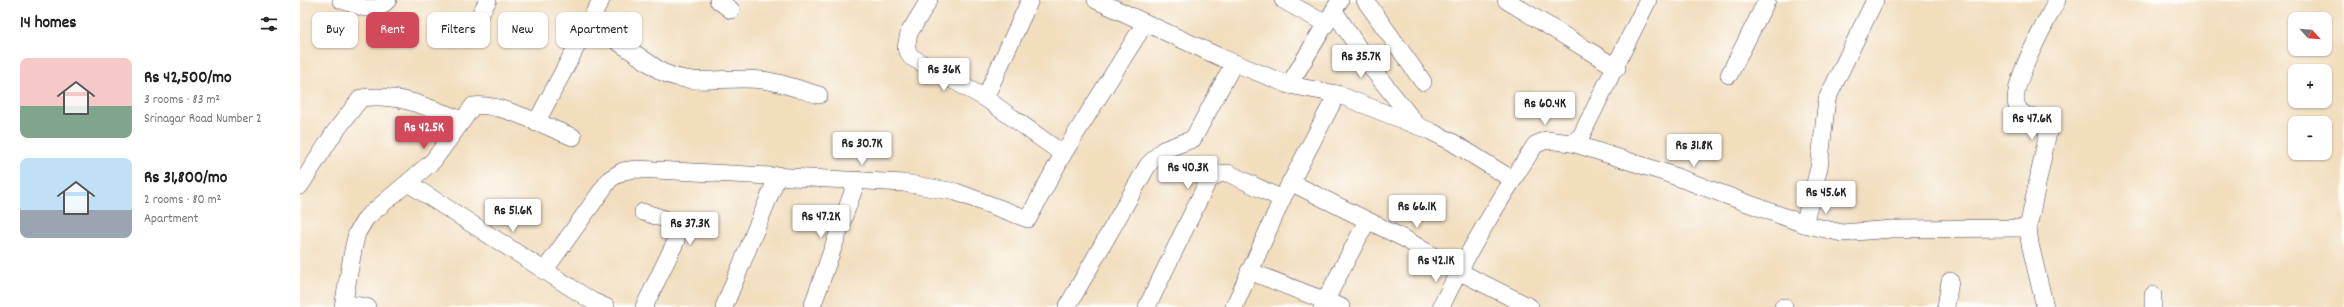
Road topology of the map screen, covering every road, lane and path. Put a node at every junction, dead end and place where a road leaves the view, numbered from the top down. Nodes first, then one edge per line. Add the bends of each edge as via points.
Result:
1 (341, 0) edge
2 (388, 0) edge
3 (488, 0) edge
4 (601, 0) edge
5 (929, 0) edge
6 (1030, 0) edge
7 (1096, 0) edge
8 (1282, 0) edge
9 (1365, 0) edge
10 (1506, 0) edge
11 (1648, 0) edge
12 (1767, 0) edge
13 (1875, 0) edge
14 (2057, 0) edge
15 (481, 12) edge
16 (594, 12) edge
17 (1333, 12) edge
18 (1145, 23) junction
19 (575, 48) edge
20 (627, 48) edge
21 (1234, 63) junction
22 (1616, 68) junction
23 (1729, 75) dead end
24 (1423, 82) dead end
25 (1289, 85) junction
26 (1336, 94) junction
27 (819, 95) dead end
28 (985, 98) junction
29 (462, 120) junction
30 (536, 123) junction
31 (1418, 126) junction
32 (573, 137) dead end
33 (1572, 143) junction
34 (1063, 154) junction
35 (778, 176) junction
36 (857, 180) junction
37 (1513, 180) junction
38 (1290, 182) junction
39 (408, 183) junction
40 (300, 186) edge
41 (1282, 199) junction
42 (642, 212) dead end
43 (1367, 221) junction
44 (1804, 224) junction
45 (2028, 228) junction
46 (544, 271) junction
47 (1250, 271) junction
48 (1458, 271) junction
49 (1950, 281) dead end
50 (344, 305) edge
51 (1330, 305) edge
52 (367, 307) edge
53 (606, 307) edge
54 (644, 307) edge
55 (724, 307) edge
56 (812, 307) edge
57 (1067, 307) edge
58 (1147, 307) edge
59 (1234, 307) edge
60 (1441, 307) edge
61 (1530, 307) edge
62 (1946, 307) edge
63 (2045, 307) edge

1 - 2 street via 365,8 379,8
3 - 15 street
4 - 16 street
5 - 28 street via 909,33 906,48 911,57
6 - 28 street
7 - 18 street
8 - 17 street
9 - 24 street
10 - 22 street
11 - 22 street
12 - 23 street
13 - 44 street via 1846,55 1827,99 1819,168
14 - 45 street via 2016,90 2015,102 2018,110 2044,124 2048,132
17 - 25 street
17 - 31 street via 1372,70
18 - 21 street
18 - 34 street
19 - 30 street
20 - 27 street via 672,77 700,82 762,80
21 - 25 street
21 - 57 street via 1193,139 1164,150 1148,165
22 - 33 street via 1581,136
25 - 26 street
26 - 31 street
26 - 38 street
28 - 34 street
29 - 30 street via 473,106 483,104
29 - 39 street via 433,161
29 - 40 street via 414,102 380,95 361,98 334,133
30 - 32 street
31 - 37 street via 1452,142
33 - 37 street via 1546,140 1536,145
33 - 44 street via 1666,173
34 - 36 street via 1028,219 956,192 904,183
35 - 36 street
35 - 46 street via 636,169 623,171 610,179
35 - 55 street
36 - 56 street
37 - 48 street
38 - 41 street
38 - 43 street
39 - 46 street
39 - 50 street via 366,218 357,233
41 - 47 street
41 - 58 street via 1228,173 1219,173 1212,178
42 - 54 street via 671,221 677,228 676,242
43 - 48 street via 1405,239
43 - 51 street
44 - 45 street via 1842,233 1892,229
45 - 63 street
46 - 53 street
47 - 51 street
47 - 59 street
48 - 60 street
48 - 61 street
49 - 62 street
50 - 52 street

